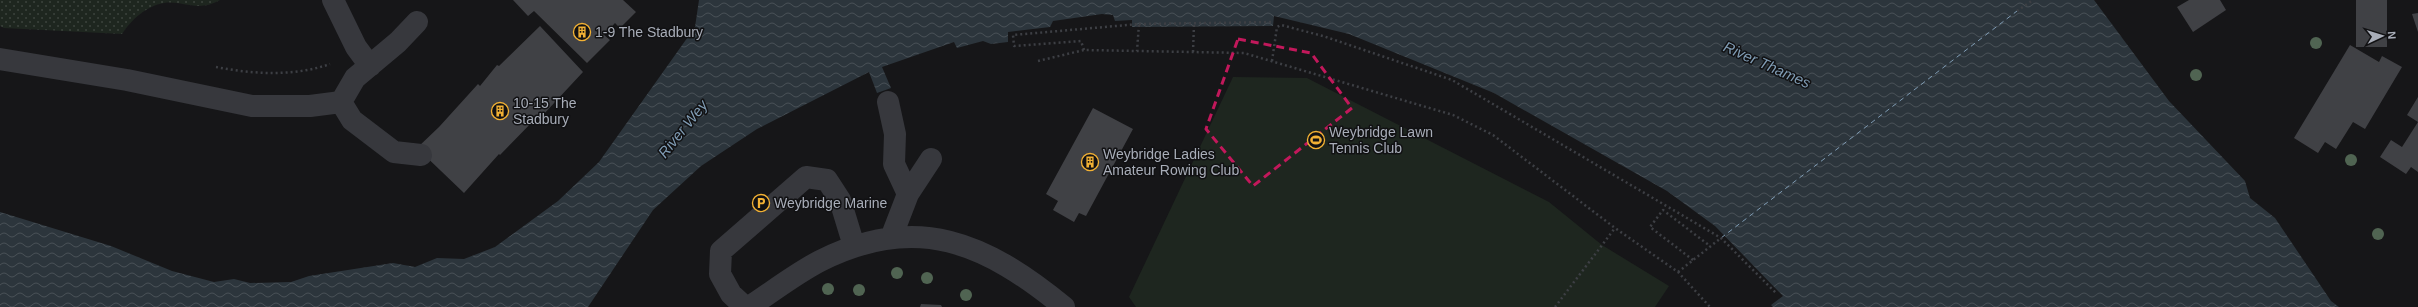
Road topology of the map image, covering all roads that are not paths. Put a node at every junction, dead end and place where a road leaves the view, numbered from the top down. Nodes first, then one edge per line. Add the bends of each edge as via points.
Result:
1 (333, 0) edge
2 (417, 22) dead end
3 (0, 59) edge
4 (370, 66) junction
5 (341, 102) junction
6 (888, 102) dead end
7 (420, 155) dead end
8 (931, 159) dead end
9 (908, 194) junction
10 (891, 238) junction
11 (854, 246) junction
12 (745, 307) edge
13 (749, 307) edge
14 (1064, 307) edge

1 - 4 street via 356,47
2 - 4 street
3 - 5 street via 127,80 252,106 310,106
4 - 5 street via 355,78
5 - 7 street via 352,120 394,152
6 - 9 street via 894,134 894,164
8 - 9 street
9 - 10 street
10 - 11 street
10 - 14 street via 919,236 960,243 1009,267 1035,283
11 - 12 street via 840,200 827,180 806,177 721,251 720,274 732,294
11 - 13 street via 819,261

